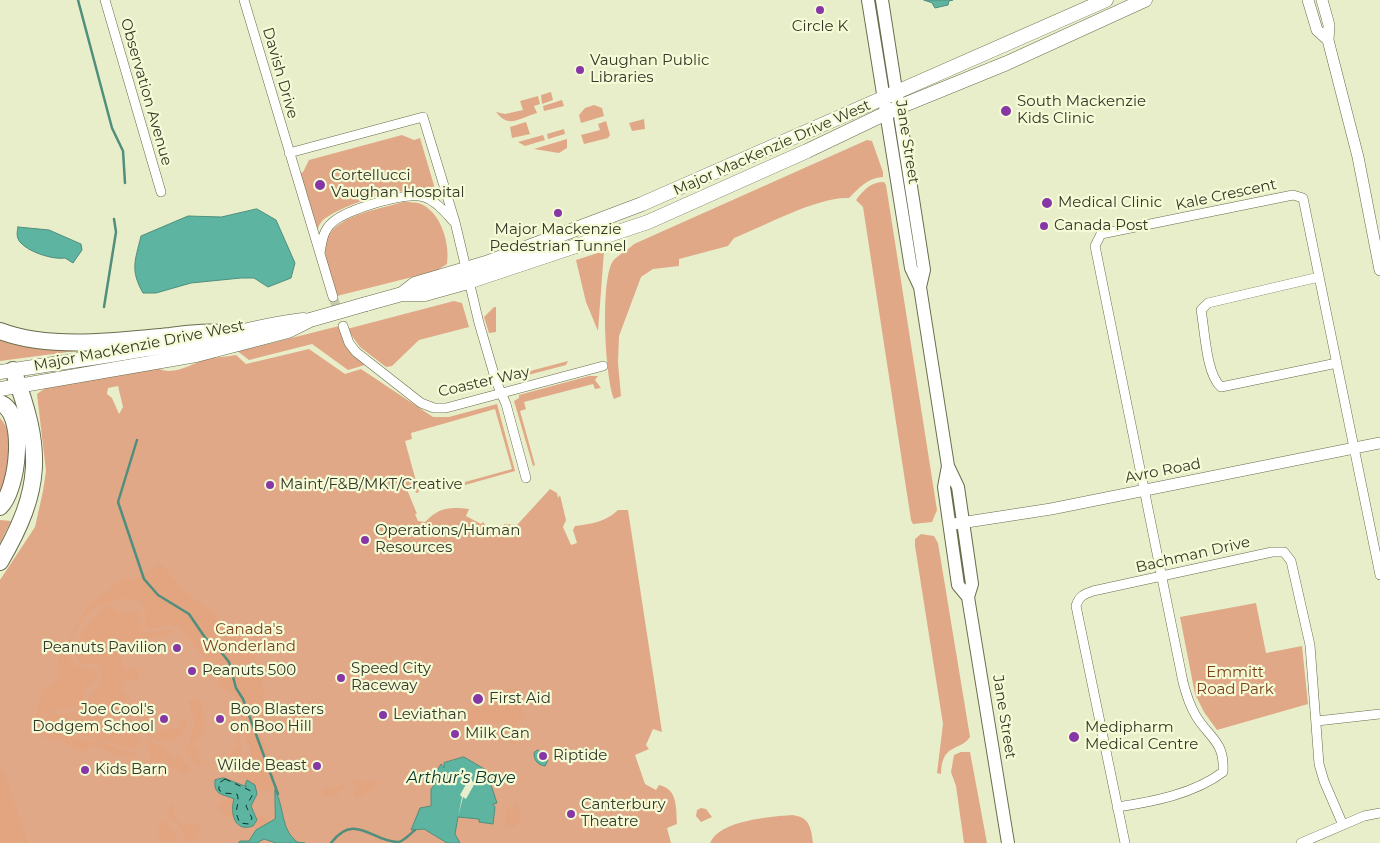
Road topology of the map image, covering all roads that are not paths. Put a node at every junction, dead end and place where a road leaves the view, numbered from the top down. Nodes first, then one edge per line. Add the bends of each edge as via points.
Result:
1 (105, 0) edge
2 (244, 0) edge
3 (868, 0) edge
4 (882, 0) edge
5 (1106, 0) edge
6 (1145, 0) edge
7 (1308, 0) edge
8 (1322, 0) edge
9 (1328, 40) junction
10 (890, 94) junction
11 (899, 108) junction
12 (886, 114) junction
13 (289, 153) junction
14 (161, 192) dead end
15 (455, 222) junction
16 (1376, 234) edge
17 (320, 253) junction
18 (1380, 270) edge
19 (468, 275) junction
20 (1319, 277) junction
21 (920, 287) junction
22 (333, 297) tunnel mouth
23 (310, 320) junction
24 (343, 326) tunnel mouth
25 (0, 331) edge
26 (234, 334) junction
27 (1337, 363) junction
28 (603, 366) dead end
29 (7, 371) edge
30 (19, 386) junction
31 (0, 389) edge
32 (501, 392) junction
33 (0, 403) edge
34 (1380, 443) edge
35 (1355, 448) junction
36 (526, 478) dead end
37 (1144, 490) junction
38 (0, 507) edge
39 (957, 524) junction
40 (0, 562) edge
41 (1380, 575) edge
42 (1161, 577) junction
43 (1380, 714) edge
44 (1317, 721) junction
45 (1117, 807) junction
46 (1380, 813) edge
47 (1343, 825) junction
48 (1008, 843) edge
49 (1125, 843) edge
50 (1301, 843) edge

1 - 14 street, Observation Avenue
2 - 13 street, Davish Drive
3 - 10 main road, Jane Street
4 - 10 main road, Jane Street
5 - 10 main road, Major MacKenzie Drive West
6 - 11 main road, Major MacKenzie Drive West
7 - 9 street via 1316,30
8 - 9 street via 1329,25
9 - 16 street
10 - 11 main road, Jane Street
10 - 12 main road, Jane Street
10 - 19 main road, Major MacKenzie Drive West via 628,210
11 - 12 main road, Major MacKenzie Drive West
11 - 21 main road, Jane Street via 924,270
12 - 19 main road, Major MacKenzie Drive West via 648,222
12 - 21 main road, Jane Street via 912,268
13 - 15 street via 423,117
13 - 17 street, Davish Drive
15 - 17 street via 423,196 407,196 344,214 331,223 323,236
15 - 19 street
16 - 18 street
17 - 22 street
19 - 23 main road, Major MacKenzie Drive West, bridge via 425,294 402,294
19 - 32 street
20 - 27 street, Kale Crescent
20 - 27 street via 1208,303 1201,310 1214,381 1221,387
20 - 37 street, Kale Crescent via 1303,198 1293,195 1101,234 1095,246
21 - 39 main road, Jane Street via 948,466 944,487
23 - 26 main road, Major MacKenzie Drive West via 282,322
23 - 30 main road, Major MacKenzie Drive West via 288,331 196,354
24 - 32 street, Coaster Way via 356,352 422,403 446,408
25 - 26 highway via 51,342 112,341 211,331
26 - 29 main road, Major MacKenzie Drive West
27 - 35 street, Kale Crescent
28 - 32 street, Coaster Way
29 - 30 highway
30 - 31 main road, Major MacKenzie Drive West
30 - 40 highway via 32,432 35,454 33,487 14,537
32 - 36 street
33 - 38 highway via 11,412 18,444 15,476
34 - 35 street, Avro Road
35 - 37 street, Avro Road
35 - 41 street, Kale Crescent
37 - 39 street, Avro Road
37 - 42 street
39 - 48 main road, Jane Street via 958,585 968,596
42 - 44 street, Bachman Drive via 1284,552 1291,562 1306,626
42 - 45 street, Bachman Drive via 1083,594 1076,606
42 - 45 street via 1188,700 1197,718 1215,738 1224,762 1223,772 1190,789 1149,802
43 - 44 street
44 - 47 street, Bachman Drive via 1319,764
45 - 49 street, Bachman Drive
46 - 47 street
47 - 50 street

